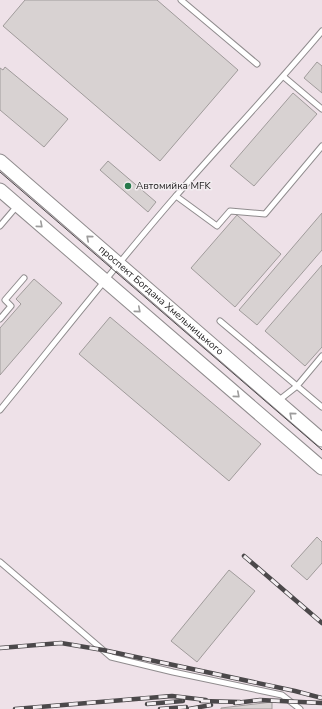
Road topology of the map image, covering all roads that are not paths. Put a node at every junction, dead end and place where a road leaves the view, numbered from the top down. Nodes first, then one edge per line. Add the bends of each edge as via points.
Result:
1 (181, 0) edge
2 (322, 31) edge
3 (257, 64) dead end
4 (284, 77) junction
5 (322, 109) edge
6 (322, 146) edge
7 (0, 161) edge
8 (0, 190) edge
9 (176, 196) junction
10 (17, 206) junction
11 (0, 226) edge
12 (118, 264) junction
13 (24, 278) dead end
14 (104, 281) junction
15 (0, 319) edge
16 (220, 321) dead end
17 (322, 356) edge
18 (297, 386) junction
19 (277, 402) junction
20 (322, 407) edge
21 (0, 410) edge
22 (322, 440) edge
23 (322, 468) edge
24 (0, 562) edge
25 (300, 709) edge

1 - 3 lane
2 - 4 lane
4 - 5 lane
4 - 9 lane
6 - 9 lane via 265,214 230,211 217,226
12 -> 7 main road, проспект Богдана Хмельницького
8 - 10 main road
9 - 12 lane
10 - 11 lane
10 -> 14 main road
12 - 14 lane
12 - 19 main road, проспект Богдана Хмельницького
13 - 15 lane via 5,300 11,306
14 - 21 lane
14 -> 23 main road
16 - 18 lane
17 - 18 lane
18 - 19 lane
18 - 20 lane
22 -> 19 main road, проспект Богдана Хмельницького
24 - 25 lane via 111,657 282,695

